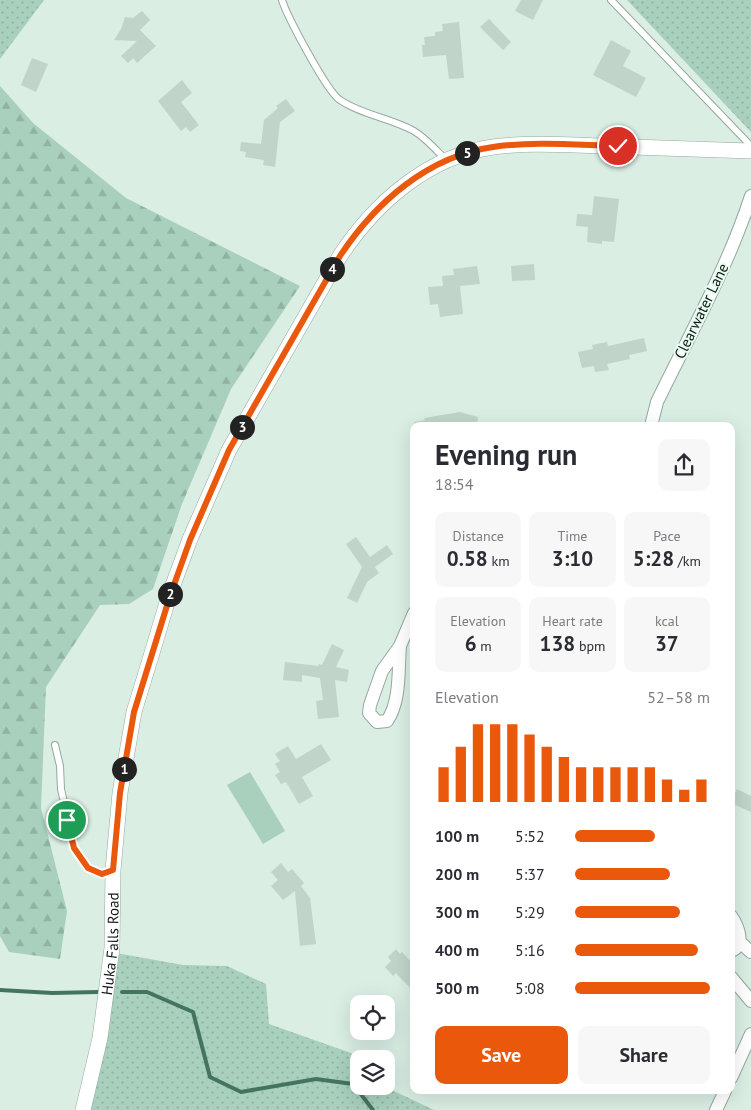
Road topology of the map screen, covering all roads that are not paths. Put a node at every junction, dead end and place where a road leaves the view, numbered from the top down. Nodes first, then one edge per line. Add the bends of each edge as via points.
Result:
1 (282, 0) edge
2 (611, 0) edge
3 (751, 146) edge
4 (751, 150) edge
5 (447, 160) junction
6 (751, 196) edge
7 (652, 422) edge
8 (410, 622) edge
9 (400, 646) junction
10 (55, 745) dead end
11 (113, 870) junction
12 (735, 921) edge
13 (735, 947) edge
14 (751, 952) edge
15 (735, 982) edge
16 (751, 1001) edge
17 (751, 1034) edge
18 (735, 1069) edge
19 (724, 1094) edge
20 (83, 1110) edge
21 (716, 1110) edge

1 - 5 lane via 326,85 337,98 413,130
2 - 3 lane
4 - 5 street, Huka Falls Road via 516,145 492,147
5 - 11 street, Huka Falls Road via 421,174 383,202 354,234 229,450 190,540 134,712 120,793
6 - 7 street, Clearwater Lane via 728,255 657,402
8 - 9 street
9 - 9 street via 382,671 370,705 369,713 377,722 387,721 391,715 397,691
10 - 11 lane via 60,766 60,789 74,848 88,868 102,874
11 - 20 street, Huka Falls Road via 110,966 100,1038
12 - 13 street via 740,940
13 - 14 street
15 - 16 street
17 - 18 street
19 - 21 street

